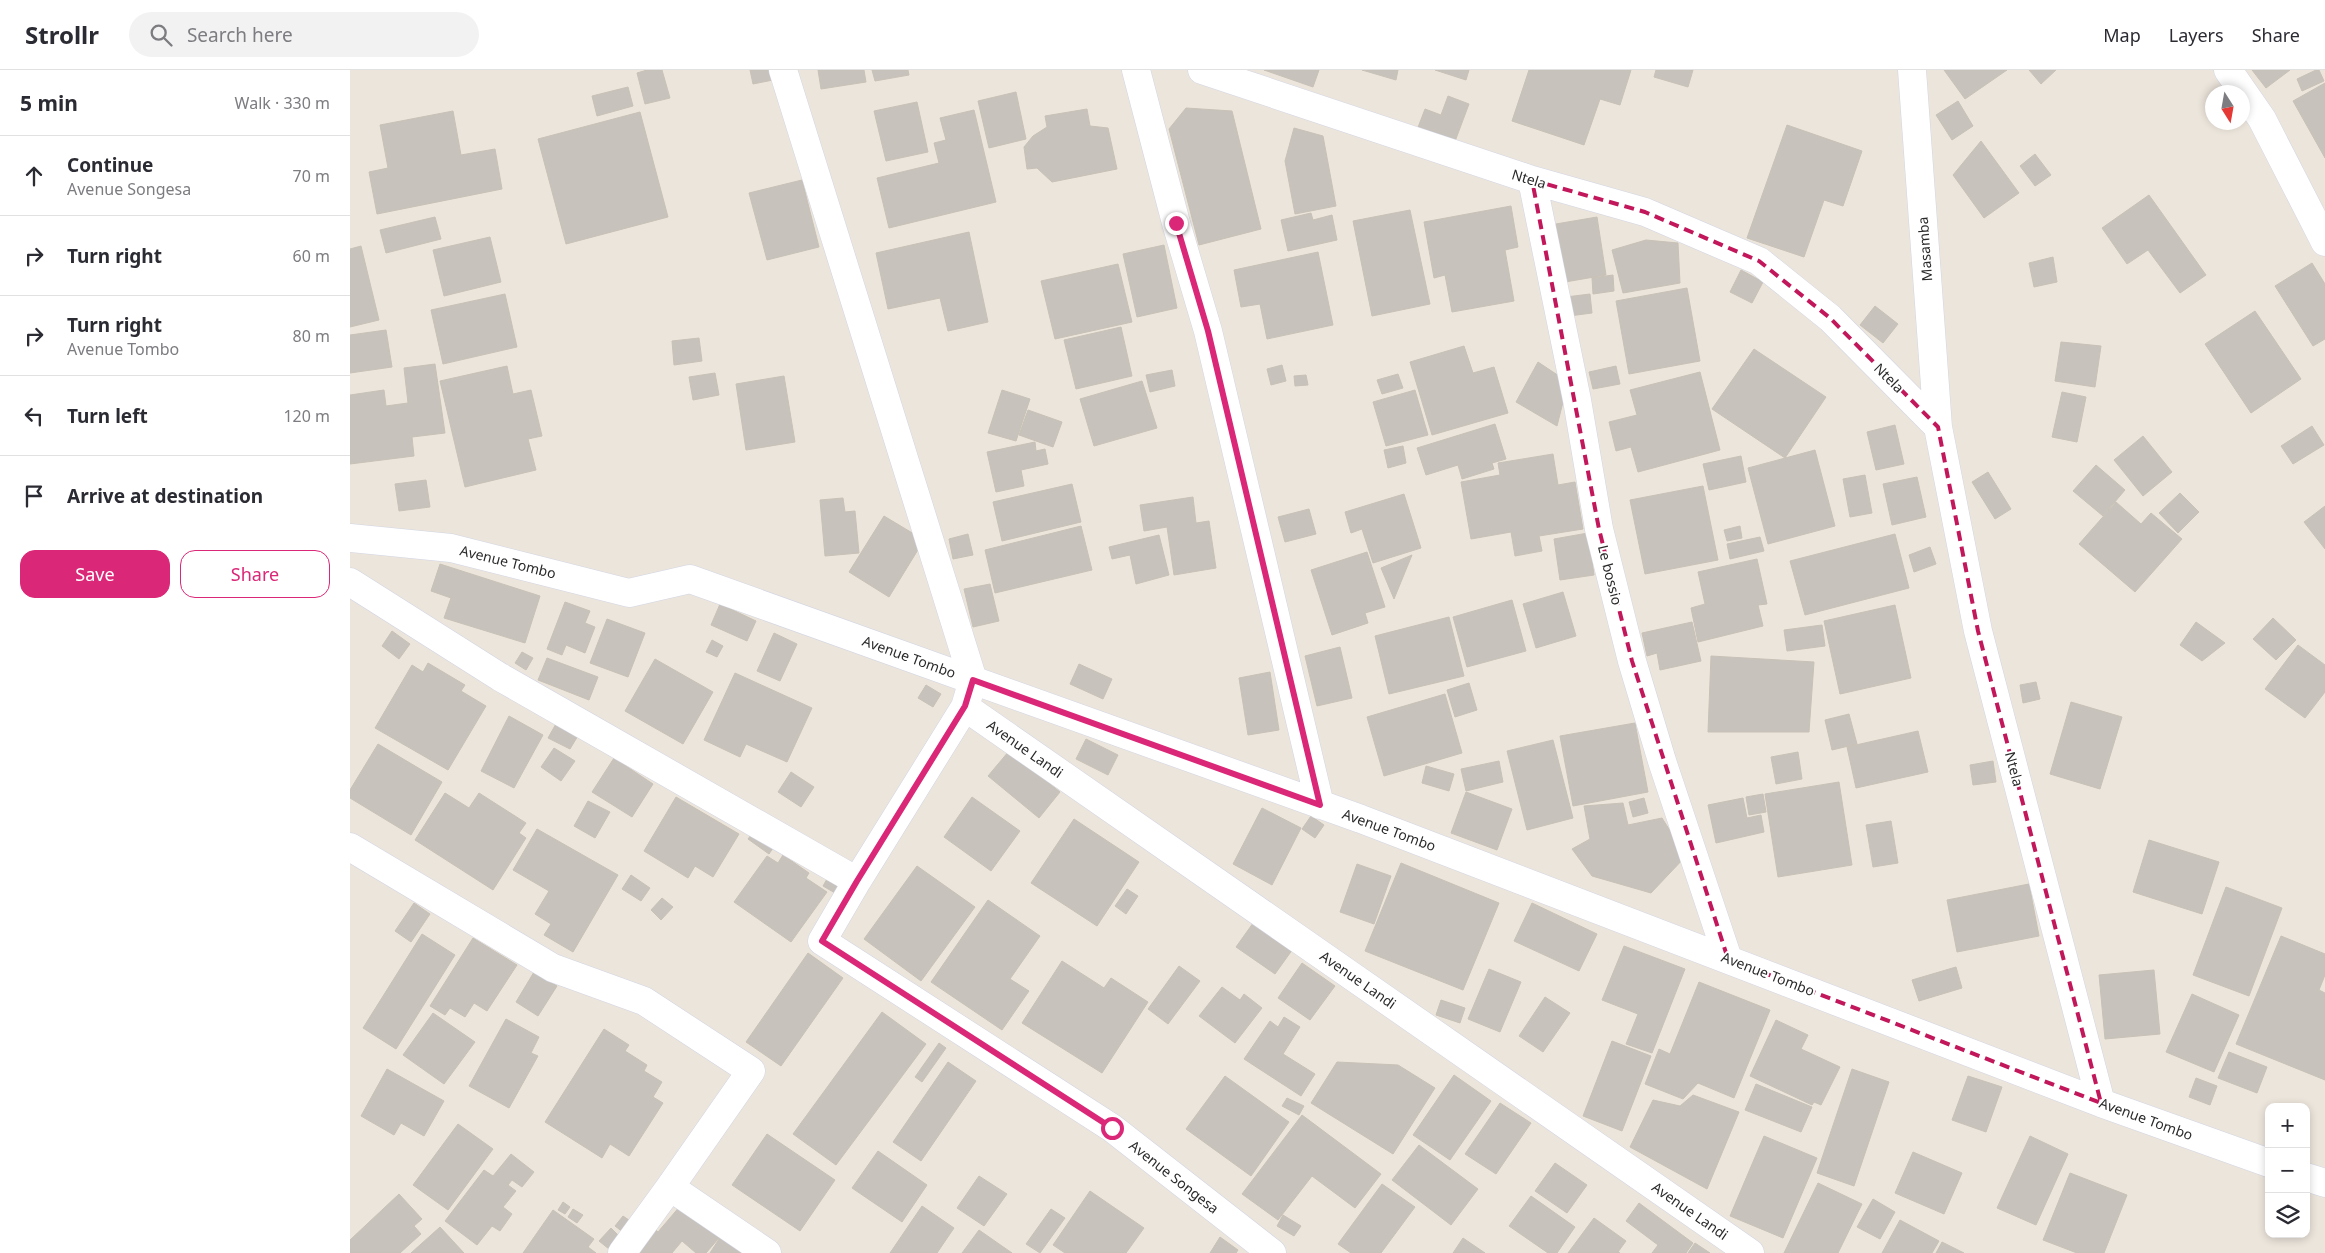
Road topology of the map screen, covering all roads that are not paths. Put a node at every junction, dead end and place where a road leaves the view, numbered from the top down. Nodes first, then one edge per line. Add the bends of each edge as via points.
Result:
1 (783, 70) edge
2 (1136, 70) edge
3 (1202, 70) edge
4 (1912, 70) edge
5 (2228, 70) edge
6 (1532, 180) junction
7 (2325, 242) edge
8 (1938, 427) junction
9 (350, 538) edge
10 (350, 582) edge
11 (973, 680) junction
12 (965, 706) junction
13 (1320, 805) junction
14 (350, 847) edge
15 (857, 881) junction
16 (1728, 959) junction
17 (2101, 1103) junction
18 (2265, 1162) edge
19 (2310, 1178) edge
20 (2325, 1183) edge
21 (670, 1187) junction
22 (622, 1253) edge
23 (766, 1253) edge
24 (1272, 1253) edge
25 (1750, 1253) edge

1 - 11 street
2 - 13 street via 1208,331
3 - 6 street, Ntela
4 - 8 street, Masamba
5 - 7 street via 2262,120
6 - 8 street, Ntela via 1645,212 1759,262 1830,318
6 - 16 street, Le bossio via 1577,400 1599,529 1637,679
8 - 17 street, Ntela via 1978,631
9 - 11 street, Avenue Tombo via 452,548 629,593 690,579
10 - 15 street via 500,677
11 - 12 street
11 - 13 street, Avenue Tombo
12 - 15 street
12 - 25 street, Avenue Landi
13 - 16 street, Avenue Tombo
14 - 21 street via 553,968 644,1001 751,1071
15 - 24 street, Avenue Songesa via 822,941 1112,1128
16 - 17 street, Avenue Tombo
17 - 18 street, Avenue Tombo
19 - 20 street
21 - 22 street
21 - 23 street

